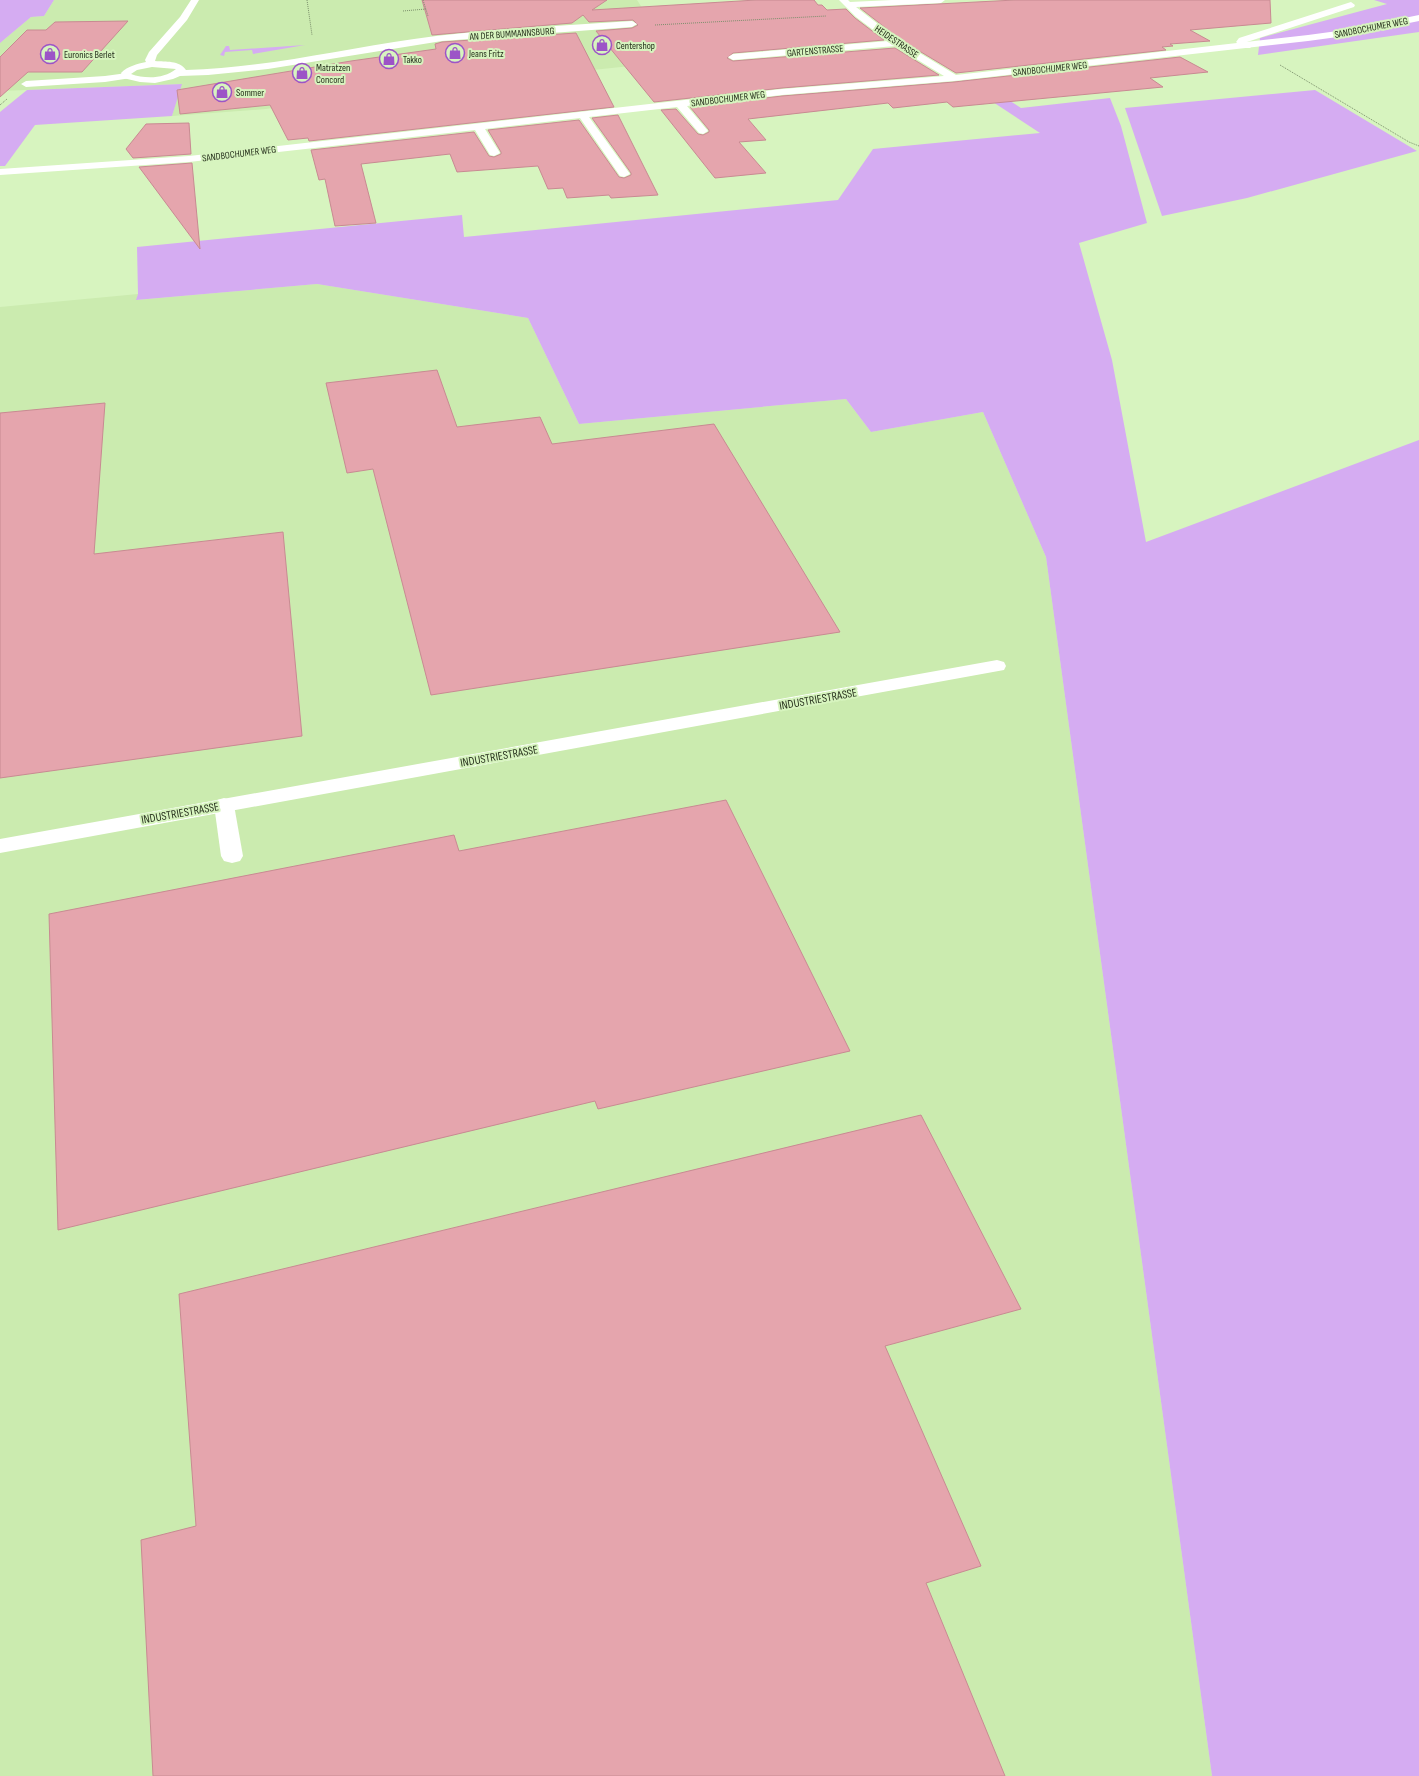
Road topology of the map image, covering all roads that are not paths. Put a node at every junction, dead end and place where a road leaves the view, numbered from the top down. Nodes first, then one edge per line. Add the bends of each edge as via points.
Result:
1 (195, 0) edge
2 (941, 0) edge
3 (846, 2) edge
4 (1351, 5) dead end
5 (1419, 18) edge
6 (632, 24) road end
7 (897, 43) junction
8 (1247, 46) junction
9 (732, 57) dead end
10 (152, 64) junction
11 (178, 73) junction
12 (127, 76) junction
13 (954, 78) junction
14 (26, 84) dead end
15 (679, 104) junction
16 (582, 114) junction
17 (478, 126) junction
18 (703, 131) dead end
19 (494, 153) dead end
20 (0, 172) edge
21 (624, 174) dead end
22 (997, 666) dead end
23 (224, 805) junction
24 (0, 846) edge
25 (232, 856) dead end

1 - 10 street via 184,18 152,54
2 - 3 street
3 - 7 street, HEIDESTRASSE
4 - 8 street via 1242,40 1241,42
5 - 8 street, SANDBOCHUMER WEG via 1345,33
6 - 11 street, AN DER BUMMANNSBURG via 436,39 224,71
7 - 9 street, GARTENSTRASSE
7 - 13 street, HEIDESTRASSE
8 - 13 street, SANDBOCHUMER WEG
10 - 11 street via 179,67 181,70
10 - 12 street via 134,68 126,73
11 - 12 street, AN DER BUMMANNSBURG via 171,77 151,80
12 - 14 street
13 - 15 street, SANDBOCHUMER WEG via 789,91
15 - 16 street, SANDBOCHUMER WEG
15 - 18 street, SANDBOCHUMER WEG
16 - 17 street, SANDBOCHUMER WEG
16 - 21 street
17 - 19 street
17 - 20 street, SANDBOCHUMER WEG via 136,164
22 - 23 street, INDUSTRIESTRASSE
23 - 24 street, INDUSTRIESTRASSE
23 - 25 street

